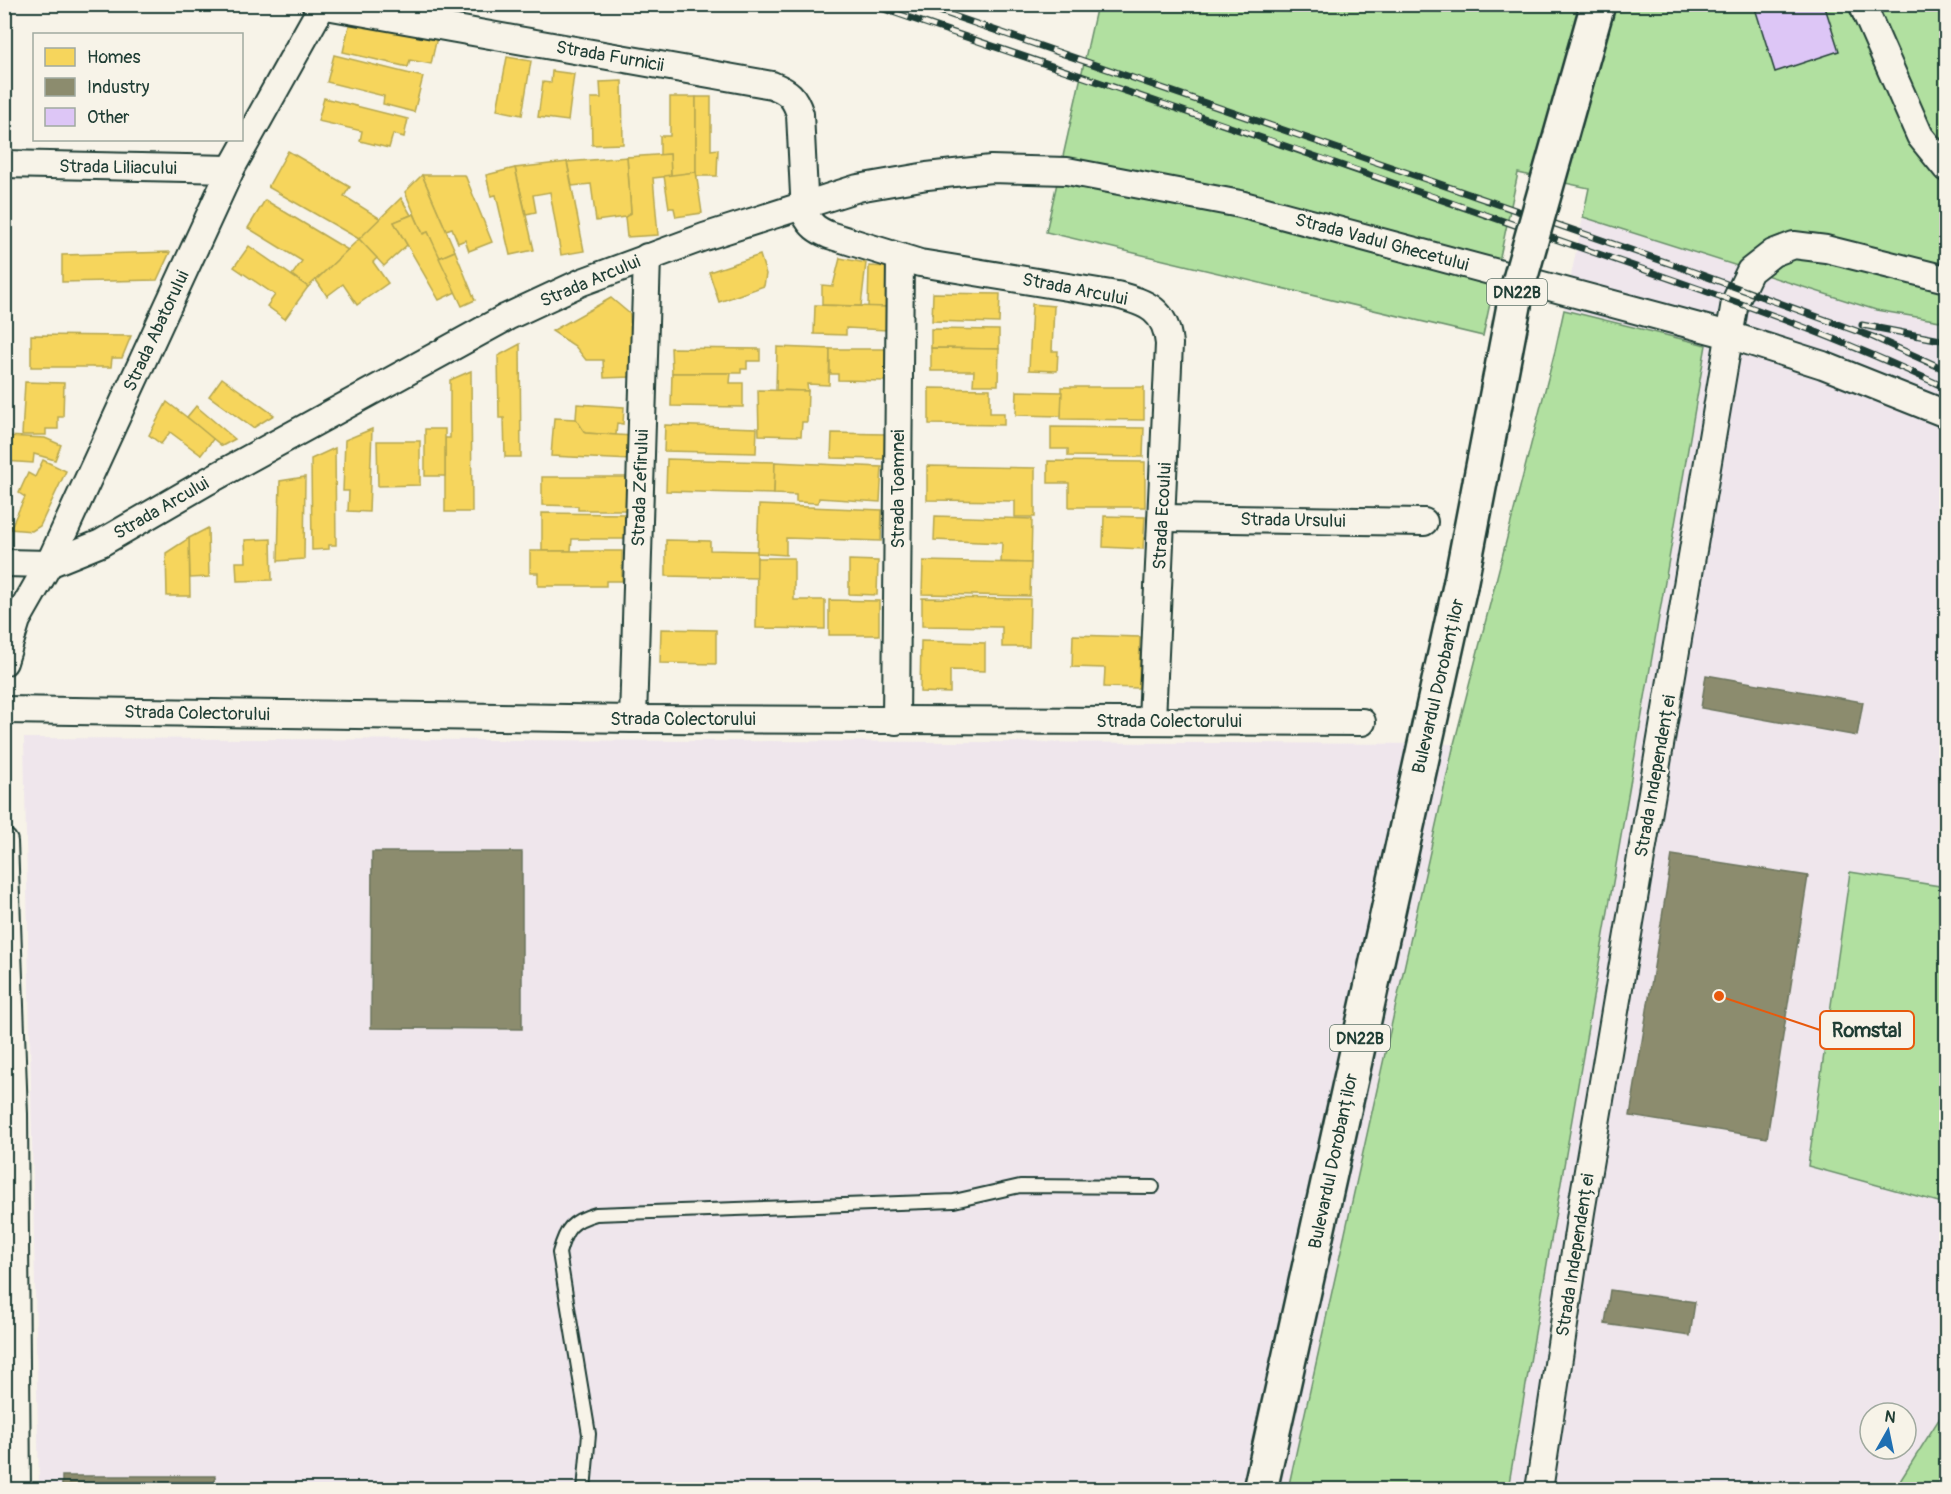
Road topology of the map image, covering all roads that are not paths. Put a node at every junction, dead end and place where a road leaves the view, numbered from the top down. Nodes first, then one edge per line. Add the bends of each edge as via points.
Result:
1 (1598, 4) edge
2 (1862, 4) edge
3 (319, 5) edge
4 (4, 164) edge
5 (1947, 168) edge
6 (231, 169) junction
7 (804, 205) junction
8 (648, 257) junction
9 (900, 258) junction
10 (1947, 279) edge
11 (1160, 315) joint
12 (1729, 335) junction
13 (1947, 414) edge
14 (1162, 518) junction
15 (1424, 522) dead end
16 (4, 563) edge
17 (49, 564) junction
18 (4, 662) edge
19 (4, 710) edge
20 (633, 719) junction
21 (1152, 720) junction
22 (896, 721) junction
23 (1362, 722) dead end
24 (4, 842) edge
25 (6, 932) edge
26 (9, 1114) edge
27 (1153, 1187) dead end
28 (12, 1485) edge
29 (584, 1490) edge
30 (1260, 1490) edge
31 (1539, 1490) edge

1 - 30 main road, Bulevardul Dorobanților / DN22B, bridge via 1517,290 1460,586
2 - 5 street via 1920,136
3 - 6 street, Strada Abatorului
3 - 7 street, Strada Furnicii via 778,88 795,99 800,114
4 - 6 street, Strada Liliacului
6 - 17 street, Strada Abatorului
7 - 8 street, Strada Arcului
7 - 9 street, Strada Arcului via 809,223 816,229
7 - 12 street, Strada Vadul Ghecetului via 858,188 927,176 991,169 1067,171 1240,204
8 - 17 street, Strada Arcului via 507,317 100,543
8 - 20 street, Strada Zefirului
9 - 11 street, Strada Arcului via 1117,295 1137,300
9 - 22 street, Strada Toamnei
10 - 12 street, Strada Independenței via 1826,249 1794,245 1773,253 1750,271 1735,302
11 - 14 street, Strada Ecoului via 1169,344
12 - 13 street, Strada Vadul Ghecetului via 1823,365
12 - 31 street, Strada Independenței via 1581,1212
14 - 15 street, Strada Ursului
14 - 21 street, Strada Ecoului
16 - 17 street
17 - 18 street, Strada Abatorului via 17,620
19 - 20 street, Strada Colectorului
20 - 22 street, Strada Colectorului
21 - 22 street, Strada Colectorului
21 - 23 street, Strada Colectorului
24 - 25 street
25 - 26 street
26 - 28 street
27 - 29 lane via 1020,1186 954,1202 596,1214 577,1220 564,1234 559,1253 589,1434

